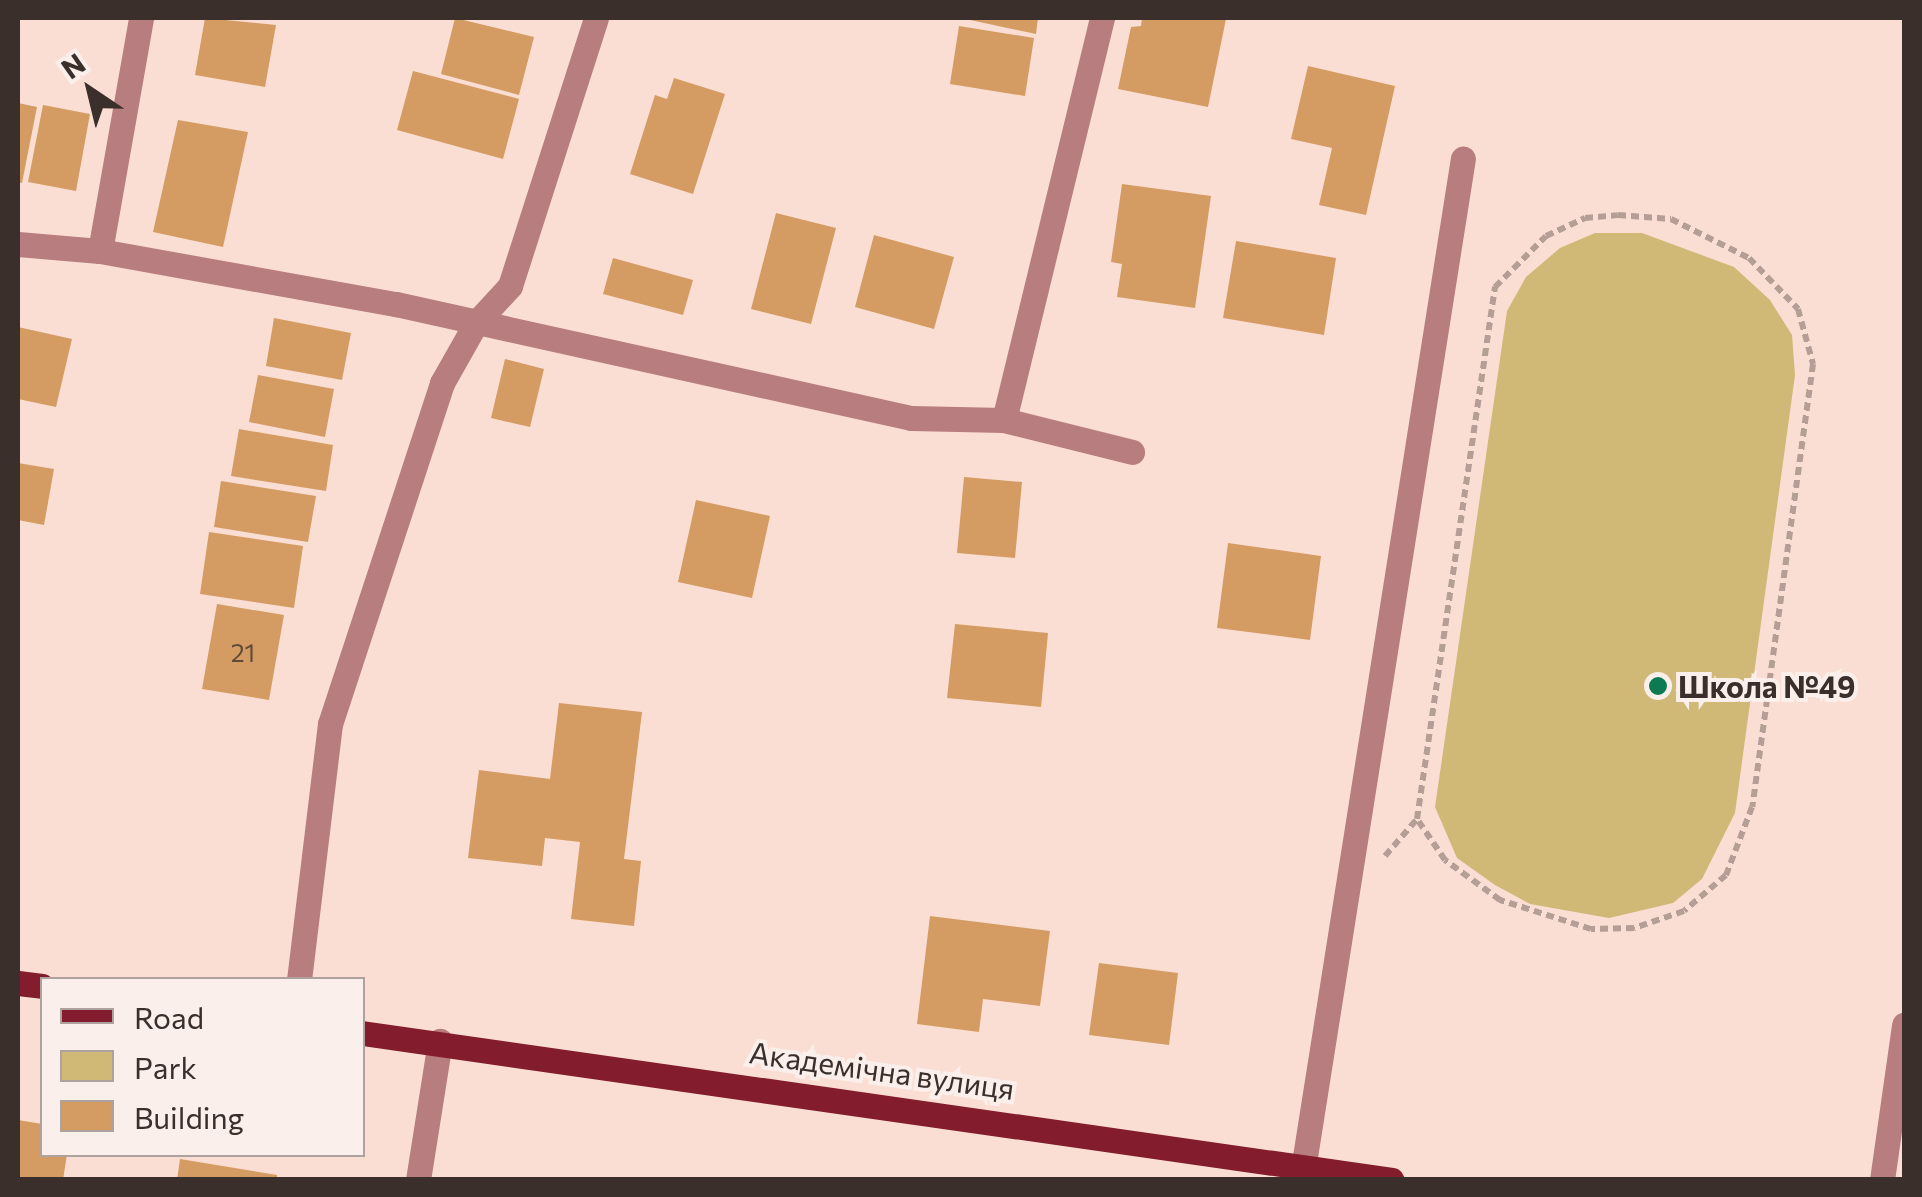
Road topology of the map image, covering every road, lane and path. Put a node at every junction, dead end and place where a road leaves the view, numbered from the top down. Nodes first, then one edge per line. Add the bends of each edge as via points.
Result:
1 (140, 18) edge
2 (596, 18) edge
3 (1102, 18) edge
4 (1463, 158) dead end
5 (18, 244) edge
6 (100, 251) junction
7 (476, 322) junction
8 (1004, 420) junction
9 (1132, 452) dead end
10 (1752, 807) joint
11 (299, 977) edge
12 (1904, 1024) edge
13 (365, 1032) edge
14 (440, 1042) junction
15 (1304, 1163) junction
16 (418, 1180) edge
17 (1392, 1180) edge
18 (1882, 1180) edge

1 - 6 street
2 - 7 street via 510,286
3 - 8 street
4 - 15 street
5 - 6 street
6 - 7 street
7 - 8 street via 911,418
7 - 11 street via 442,382 330,724
8 - 9 street
10 - 10 path via 1813,364 1810,338 1798,309 1766,271 1706,231 1671,219 1585,218 1532,246 1495,287 1417,819 1445,860 1500,900 1536,916 1620,928 1684,912 1726,875
12 - 18 street
13 - 14 main road, Академічна вулиця
14 - 15 main road, Академічна вулиця
14 - 16 street
15 - 17 main road, Академічна вулиця

